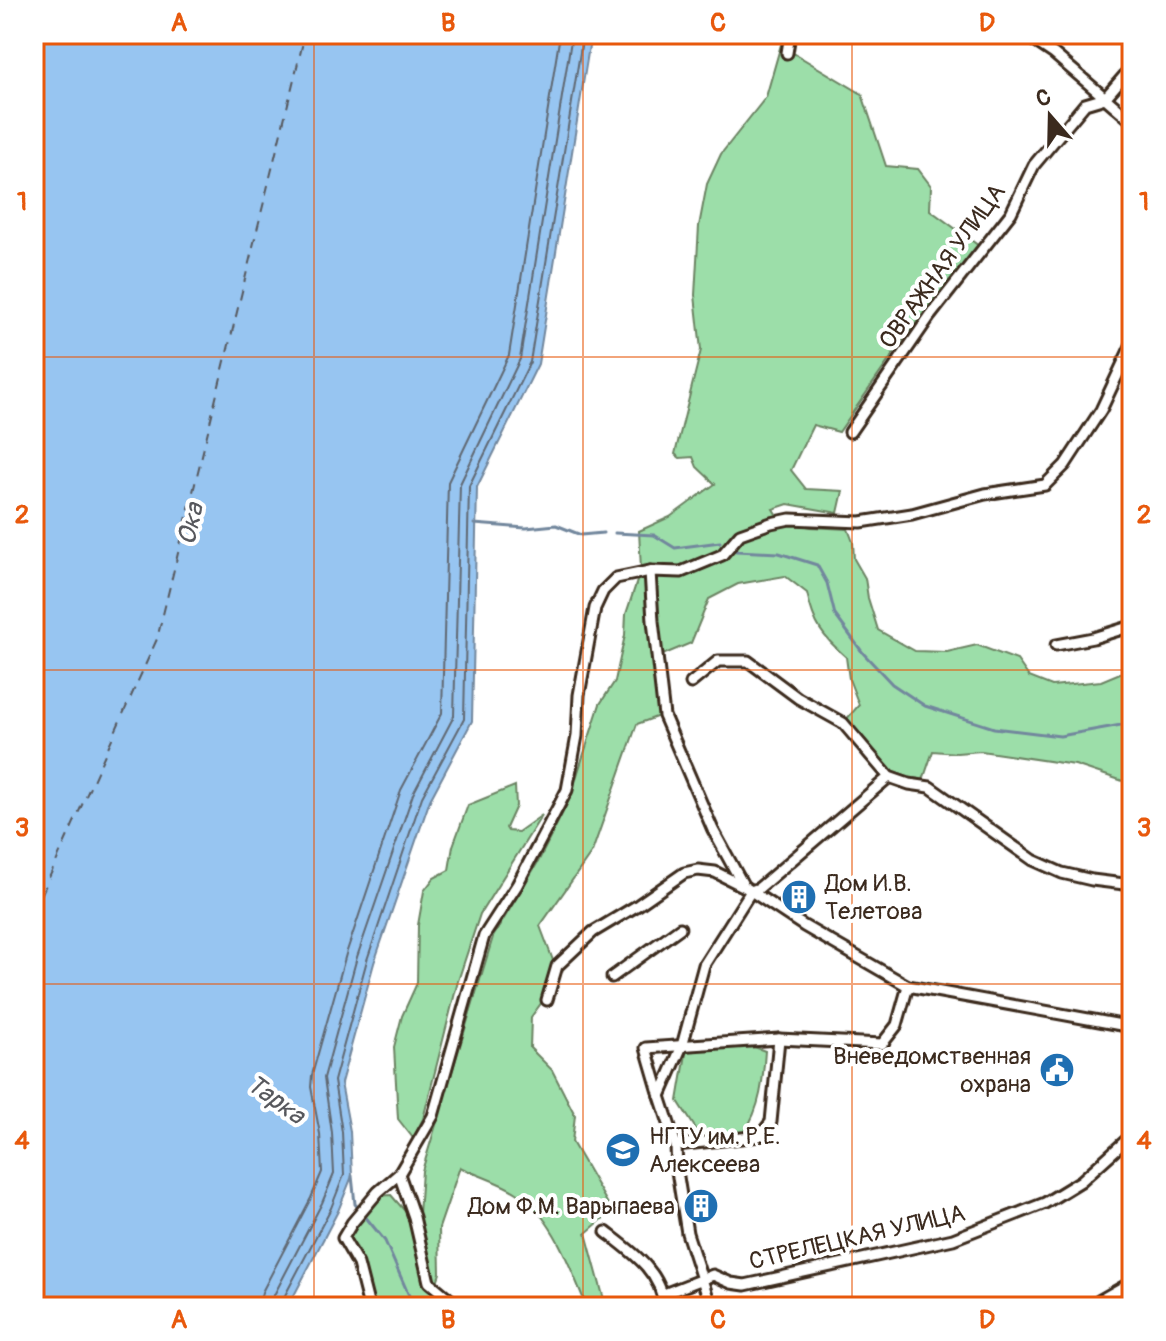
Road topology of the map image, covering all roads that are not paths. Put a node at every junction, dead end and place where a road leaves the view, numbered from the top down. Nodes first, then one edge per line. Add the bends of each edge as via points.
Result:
1 (790, 34) edge
2 (1024, 34) edge
3 (787, 53) dead end
4 (1132, 67) edge
5 (1105, 98) junction
6 (1132, 121) edge
7 (1132, 344) edge
8 (850, 432) dead end
9 (650, 571) junction
10 (1132, 626) edge
11 (1056, 645) dead end
12 (691, 683) dead end
13 (889, 777) junction
14 (1132, 885) edge
15 (748, 889) junction
16 (680, 928) dead end
17 (612, 977) dead end
18 (908, 986) junction
19 (547, 1000) dead end
20 (1132, 1027) edge
21 (779, 1039) junction
22 (682, 1046) junction
23 (660, 1096) junction
24 (1132, 1135) edge
25 (676, 1145) junction
26 (399, 1174) junction
27 (606, 1232) dead end
28 (701, 1278) junction
29 (1132, 1282) edge
30 (664, 1294) junction
31 (369, 1307) edge
32 (459, 1307) edge
33 (664, 1307) edge
34 (711, 1307) edge
35 (1089, 1307) edge

1 - 3 street
2 - 5 street
4 - 5 street, ОВРАЖНАЯ УЛИЦА
5 - 6 street
5 - 8 street, ОВРАЖНАЯ УЛИЦА via 1085,104 1034,165 1011,213 930,316
7 - 9 street via 1101,410 1065,465 1045,485 861,522 780,521 740,534 722,555 681,572
9 - 15 street via 664,716 713,830
9 - 26 street via 616,578 595,608 567,790 484,936 433,1116
10 - 11 street
12 - 13 street via 718,661 748,661 843,723
13 - 14 street via 930,787 1033,860 1062,873
13 - 15 street via 759,888
15 - 18 street
15 - 19 street via 715,872 684,873 593,932 557,966
15 - 22 street via 704,965
16 - 17 street
18 - 20 street
18 - 21 street via 897,1025 882,1044
21 - 22 street
21 - 25 street via 771,1122 760,1136
22 - 23 street
22 - 23 street via 646,1048
23 - 25 street
24 - 28 street, СТРЕЛЕЦКАЯ УЛИЦА via 1081,1181 1045,1203 953,1239 745,1285 713,1275
25 - 28 street via 680,1199
26 - 31 street via 368,1203 343,1238 358,1264
26 - 32 street via 429,1282
27 - 30 street via 634,1253
28 - 30 street
28 - 34 street
29 - 35 street
30 - 33 street

